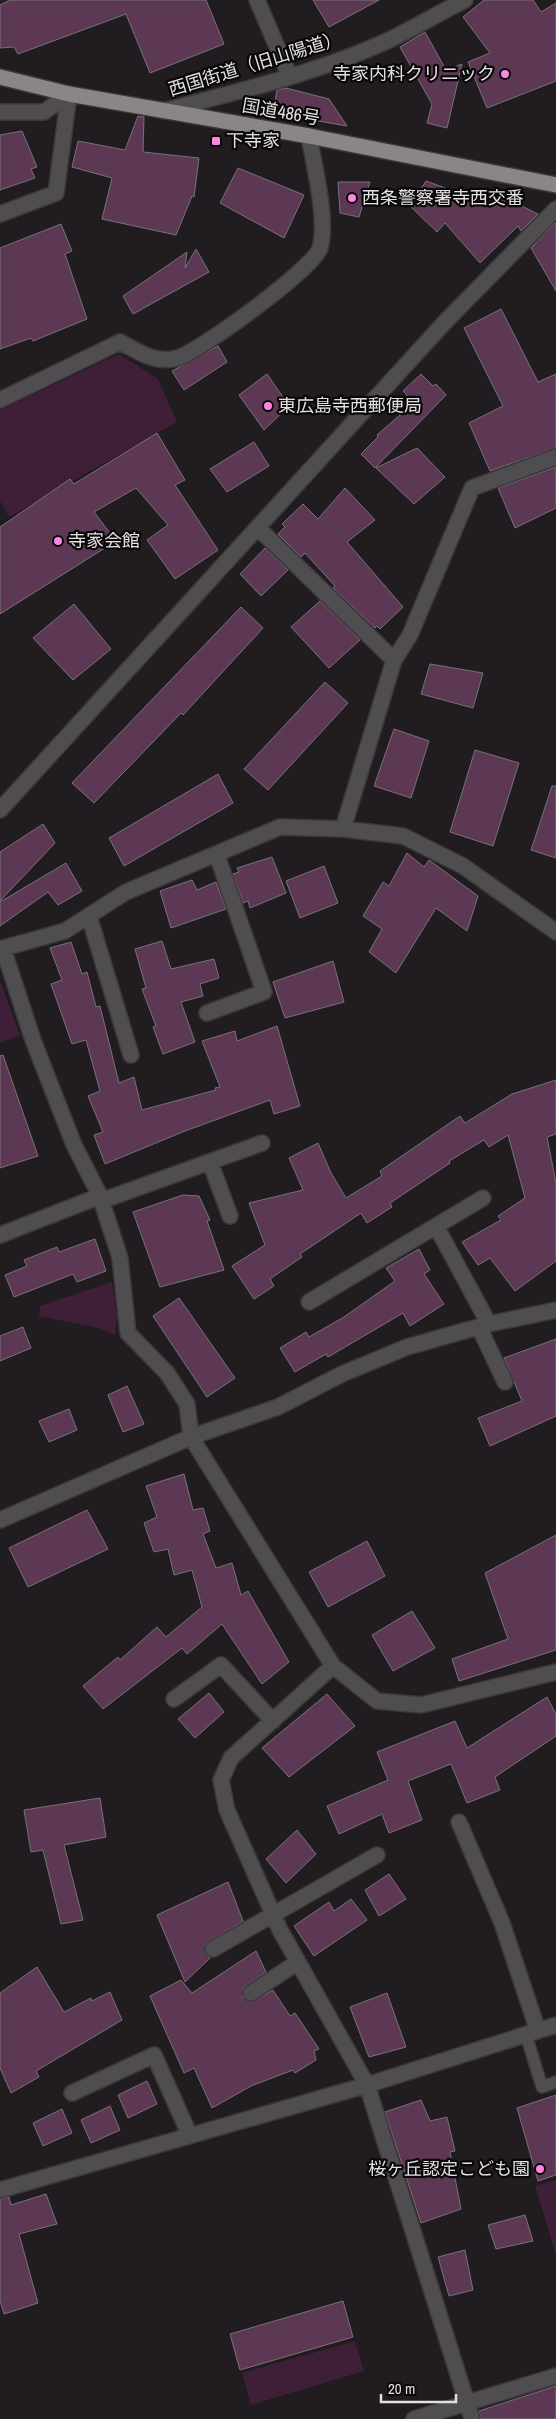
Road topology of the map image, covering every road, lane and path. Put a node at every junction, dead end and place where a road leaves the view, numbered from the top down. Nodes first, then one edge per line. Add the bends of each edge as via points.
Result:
1 (257, 0) edge
2 (465, 0) edge
3 (290, 76) junction
4 (0, 77) edge
5 (69, 94) junction
6 (164, 111) junction
7 (0, 112) edge
8 (309, 136) junction
9 (556, 185) edge
10 (556, 209) edge
11 (0, 214) edge
12 (0, 400) edge
13 (556, 457) edge
14 (258, 528) junction
15 (394, 660) junction
16 (0, 810) edge
17 (343, 829) junction
18 (217, 855) junction
19 (89, 916) junction
20 (556, 932) edge
21 (2, 949) edge
22 (207, 1013) dead end
23 (131, 1055) dead end
24 (262, 1143) dead end
25 (210, 1162) junction
26 (100, 1198) junction
27 (483, 1198) dead end
28 (230, 1216) dead end
29 (436, 1226) junction
30 (0, 1236) edge
31 (309, 1302) dead end
32 (556, 1310) edge
33 (484, 1325) junction
34 (505, 1382) dead end
35 (191, 1437) junction
36 (0, 1520) edge
37 (333, 1666) junction
38 (556, 1672) edge
39 (174, 1699) dead end
40 (272, 1721) junction
41 (459, 1822) dead end
42 (377, 1855) dead end
43 (273, 1915) junction
44 (213, 1949) dead end
45 (298, 1962) junction
46 (251, 1993) dead end
47 (556, 2025) edge
48 (532, 2033) junction
49 (556, 2082) edge
50 (367, 2085) junction
51 (72, 2093) dead end
52 (190, 2136) junction
53 (0, 2190) edge
54 (556, 2376) edge
55 (468, 2403) junction
56 (414, 2419) edge
57 (472, 2419) edge

1 - 3 street
2 - 3 street, 西国街道（旧山陽道） via 386,41
3 - 6 street, 西国街道（旧山陽道）
4 - 5 highway, 国道486号
5 - 6 highway, 国道486号
5 - 7 street via 44,112
5 - 11 street via 56,192
6 - 8 highway, 国道486号
8 - 9 highway, 国道486号
8 - 12 street via 323,225 319,250 286,284 233,325 178,358 156,360 120,342
10 - 14 street via 444,323
13 - 15 street via 472,488 410,635
14 - 15 street
14 - 16 street
15 - 17 street
17 - 18 street via 280,827
17 - 20 street via 403,836 463,866
18 - 19 street via 126,892
18 - 22 street via 264,992
19 - 21 street via 65,931
19 - 23 street
21 - 26 street via 74,1145
24 - 25 street
25 - 26 street
25 - 28 street
26 - 30 street
26 - 35 street via 120,1258 128,1333 167,1373 186,1404
27 - 29 street
29 - 31 street
29 - 33 street
32 - 33 street
33 - 34 street
33 - 35 street via 407,1347 342,1374 278,1407
35 - 36 street
35 - 37 street
37 - 38 street via 377,1701 421,1705
37 - 40 street
39 - 40 street via 221,1665
40 - 43 street via 231,1758 221,1780 227,1810
41 - 48 street via 502,1923
42 - 43 street
43 - 44 street
43 - 45 street
45 - 46 street
45 - 50 street
47 - 48 street
48 - 49 lane via 542,2087
48 - 50 street
50 - 52 street
50 - 55 street
51 - 52 street via 154,2055
52 - 53 street
54 - 55 street
55 - 56 street
55 - 57 street

